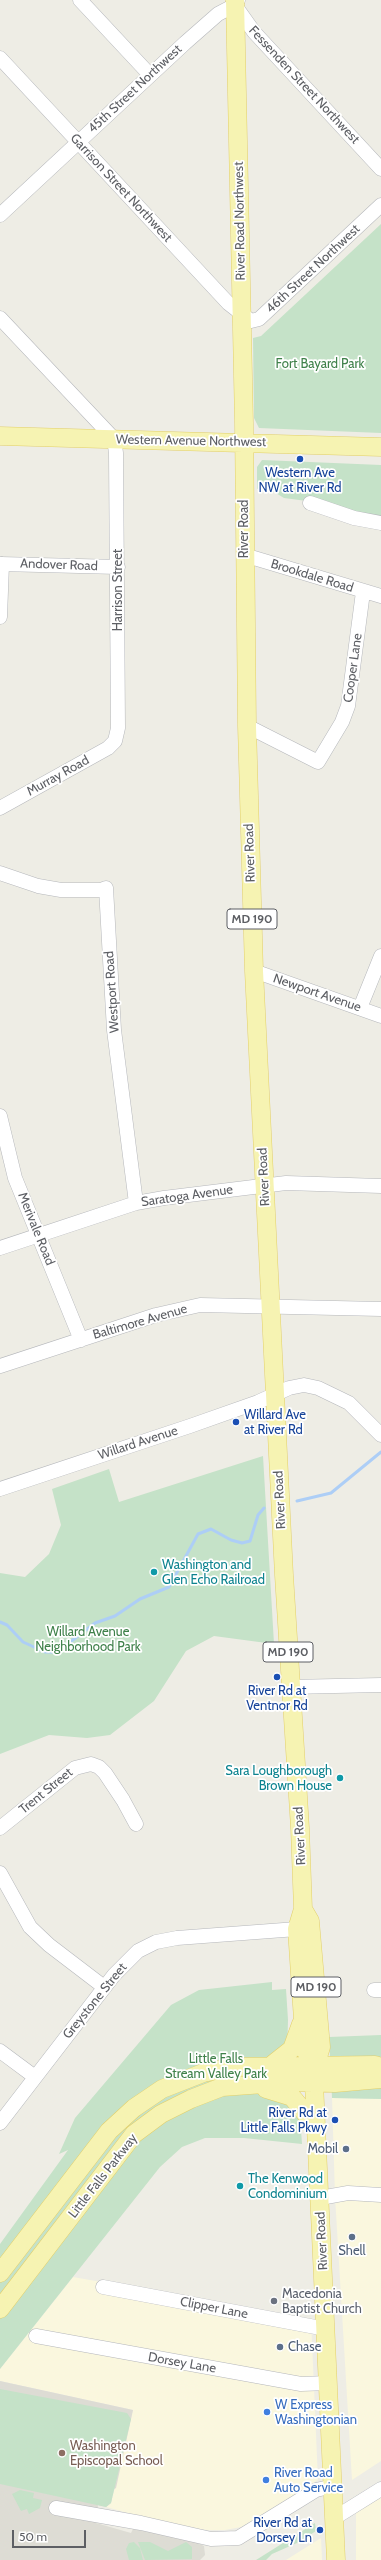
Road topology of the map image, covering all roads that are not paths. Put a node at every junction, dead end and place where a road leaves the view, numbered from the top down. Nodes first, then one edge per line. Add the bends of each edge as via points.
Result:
1 (80, 0) edge
2 (234, 1) edge
3 (0, 58) edge
4 (150, 75) junction
5 (78, 142) junction
6 (381, 169) edge
7 (381, 205) edge
8 (0, 215) edge
9 (242, 316) junction
10 (0, 318) edge
11 (0, 436) edge
12 (114, 439) junction
13 (244, 443) junction
14 (381, 447) edge
15 (310, 503) dead end
16 (381, 523) edge
17 (244, 555) junction
18 (1, 564) edge
19 (118, 567) junction
20 (363, 592) junction
21 (381, 596) edge
22 (0, 617) edge
23 (247, 726) junction
24 (115, 742) joint
25 (0, 808) edge
26 (0, 873) edge
27 (381, 956) edge
28 (254, 971) junction
29 (360, 1008) junction
30 (381, 1016) edge
31 (1, 1125) edge
32 (264, 1186) junction
33 (381, 1186) edge
34 (136, 1203) junction
35 (38, 1236) junction
36 (0, 1248) edge
37 (271, 1305) junction
38 (381, 1309) edge
39 (81, 1340) junction
40 (0, 1366) edge
41 (276, 1394) junction
42 (381, 1435) edge
43 (0, 1489) edge
44 (381, 1685) edge
45 (290, 1687) junction
46 (136, 1824) dead end
47 (0, 1828) edge
48 (0, 1874) edge
49 (303, 1910) junction
50 (297, 1929) junction
51 (316, 1982) junction
52 (104, 1987) junction
53 (303, 2014) junction
54 (0, 2050) edge
55 (274, 2064) junction
56 (381, 2067) edge
57 (314, 2075) junction
58 (36, 2077) junction
59 (381, 2079) edge
60 (245, 2085) junction
61 (0, 2123) edge
62 (316, 2126) junction
63 (381, 2195) edge
64 (320, 2198) junction
65 (0, 2273) edge
66 (103, 2287) dead end
67 (0, 2309) edge
68 (326, 2329) junction
69 (36, 2336) dead end
70 (329, 2383) junction
71 (334, 2486) junction
72 (381, 2489) edge
73 (56, 2508) dead end
74 (336, 2517) junction
75 (336, 2560) edge

1 - 4 street
2 - 4 street, 45th Street Northwest
2 - 6 street, Fessenden Street Northwest via 254,32
2 - 9 main road, River Road Northwest
3 - 5 street, Garrison Street Northwest
4 - 5 street, 45th Street Northwest
5 - 8 street, 45th Street Northwest
5 - 9 street, Garrison Street Northwest
7 - 9 street, 46th Street Northwest via 259,319 251,321
9 - 13 main road, River Road Northwest
10 - 12 street
11 - 12 main road, Western Avenue Northwest
12 - 13 main road, Western Avenue Northwest
12 - 19 street, Harrison Street
13 - 14 main road, Western Avenue Northwest
13 - 17 main road, River Road / MD 190
15 - 16 street via 354,518
17 - 20 street, Brookdale Road
17 - 23 main road, River Road / MD 190
18 - 19 street, Andover Road
18 - 22 street
19 - 24 street, Harrison Street via 118,728
20 - 21 street, Brookdale Road
20 - 23 street, Cooper Lane via 348,706 342,722 318,762
23 - 28 main road, River Road / MD 190
24 - 25 street, Murray Road
26 - 34 street, Westport Road via 38,886 61,890 106,888 114,1030
27 - 29 street
28 - 29 street, Newport Avenue
28 - 32 main road, River Road / MD 190
29 - 30 street, Newport Avenue
31 - 35 street, Merivale Road via 15,1178
32 - 33 street, Saratoga Avenue via 286,1183
32 - 34 street, Saratoga Avenue
32 - 37 main road, River Road / MD 190
34 - 35 street, Saratoga Avenue
35 - 36 street, Saratoga Avenue
35 - 39 street, Merivale Road
37 - 38 street, Baltimore Avenue
37 - 39 street, Baltimore Avenue via 200,1305 156,1315
37 - 41 main road, River Road / MD 190
39 - 40 street, Baltimore Avenue
41 - 42 street, Willard Avenue via 304,1385 318,1388 349,1403
41 - 43 street, Willard Avenue via 190,1426
41 - 45 main road, River Road / MD 190
44 - 45 street
45 - 49 main road, River Road / MD 190
46 - 47 street, Trent Street via 105,1773 91,1764 75,1768
48 - 52 street via 30,1927 49,1945
49 - 50 main road, River Road / MD 190
49 - 51 main road, River Road / MD 190 via 310,1921
50 - 51 main road via 307,1935 310,1969
50 - 52 street, Greystone Street via 177,1938 156,1942 130,1957
50 - 53 main road, River Road / MD 190
51 - 57 main road, River Road / MD 190 via 321,2047
52 - 58 street, Greystone Street
53 - 55 main road via 292,2049
53 - 57 main road, River Road / MD 190 via 305,2050
54 - 58 street
55 - 57 main road, Little Falls Parkway
55 - 65 main road, Little Falls Parkway via 233,2066 203,2072 162,2090 134,2108 98,2144
56 - 57 main road, Little Falls Parkway via 375,2064
57 - 59 main road, Little Falls Parkway
57 - 60 main road, Little Falls Parkway
57 - 62 main road, River Road / MD 190
58 - 61 street, Greystone Street
60 - 62 main road via 288,2095
60 - 67 main road, Little Falls Parkway via 222,2087 190,2098 161,2114 134,2134
62 - 64 main road, River Road / MD 190
63 - 64 street via 348,2194
64 - 68 main road, River Road / MD 190
66 - 68 street, Clipper Lane
68 - 70 main road, River Road / MD 190
69 - 70 street, Dorsey Lane via 301,2384
70 - 71 main road, River Road / MD 190
71 - 73 street via 316,2490 238,2538 211,2539
71 - 74 main road, River Road / MD 190
72 - 74 street
74 - 75 main road, River Road / MD 190

